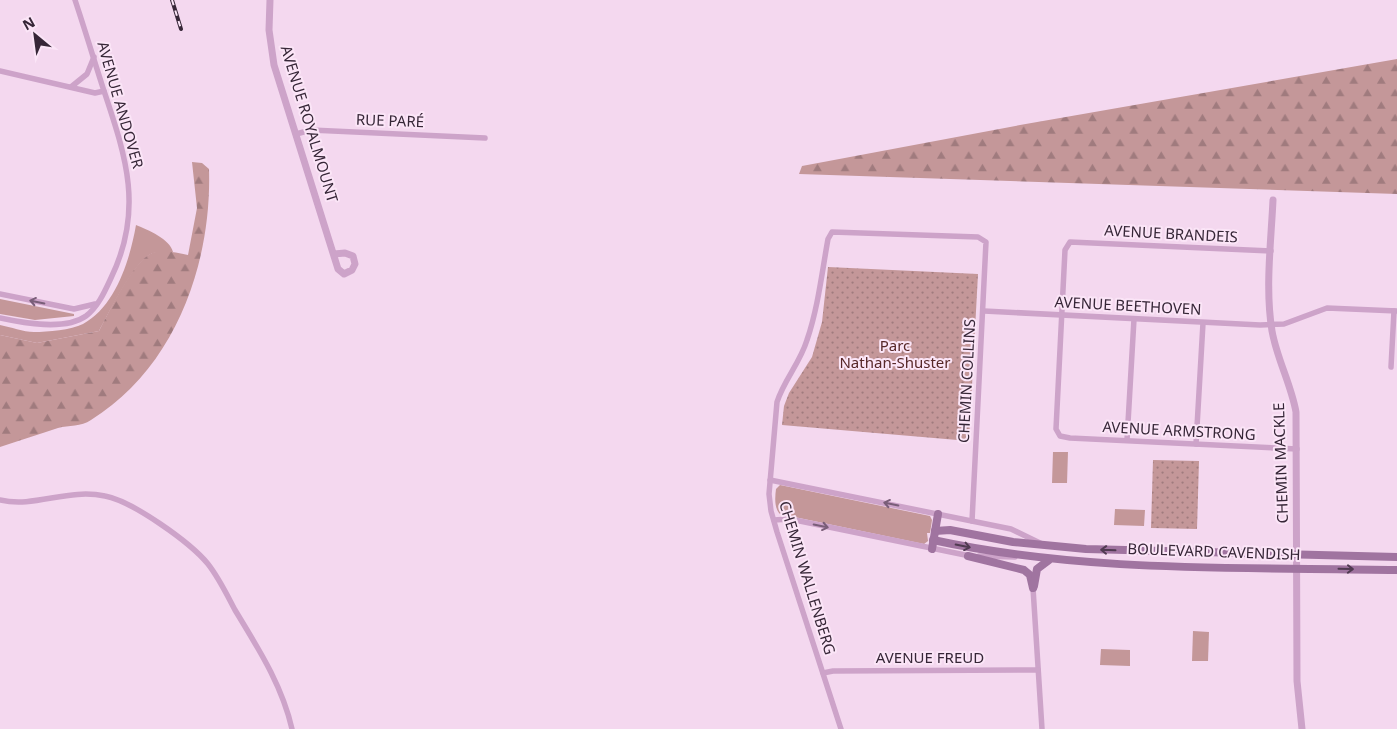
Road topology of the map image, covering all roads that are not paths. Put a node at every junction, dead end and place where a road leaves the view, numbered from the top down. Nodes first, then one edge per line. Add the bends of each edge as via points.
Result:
1 (75, 0) edge
2 (270, 0) edge
3 (94, 57) junction
4 (0, 71) edge
5 (71, 87) junction
6 (104, 91) junction
7 (296, 134) junction
8 (485, 138) dead end
9 (1273, 200) dead end
10 (986, 242) joint
11 (1271, 251) junction
12 (334, 254) dead end
13 (0, 294) edge
14 (97, 304) junction
15 (984, 311) junction
16 (1396, 311) edge
17 (1062, 315) junction
18 (0, 318) edge
19 (1134, 319) junction
20 (1203, 323) junction
21 (1271, 325) junction
22 (1391, 367) dead end
23 (1127, 440) junction
24 (1196, 444) junction
25 (1297, 450) junction
26 (770, 480) junction
27 (0, 500) edge
28 (938, 514) junction
29 (774, 520) junction
30 (972, 521) junction
31 (935, 531) junction
32 (934, 540) junction
33 (1044, 545) junction
34 (932, 549) junction
35 (1297, 555) junction
36 (968, 556) junction
37 (1031, 556) junction
38 (1397, 557) edge
39 (1049, 560) junction
40 (1297, 568) junction
41 (1397, 570) edge
42 (1033, 588) junction
43 (1038, 670) junction
44 (823, 673) junction
45 (292, 729) edge
46 (841, 729) edge
47 (1042, 729) edge
48 (1302, 729) edge

1 - 3 street, AVENUE ANDOVER
2 - 7 street, AVENUE ROYALMOUNT via 272,58
3 - 5 street via 87,74
3 - 6 street, AVENUE ANDOVER
4 - 5 street
5 - 6 street
6 - 14 street, AVENUE ANDOVER via 126,159 130,202 121,254
7 - 8 street, RUE PARÉ via 311,130
7 - 12 street, AVENUE ROYALMOUNT
9 - 11 street, CHEMIN MACKLE
10 - 15 street, CHEMIN COLLINS
10 - 26 street, CHEMIN WALLENBERG via 978,237 832,232 828,238 808,339 777,402
11 - 17 street, AVENUE BRANDEIS via 1070,242 1065,250
11 - 21 street, CHEMIN MACKLE
14 -> 13 street via 74,309
14 - 18 street via 86,316 68,322 31,324
15 - 17 street, AVENUE BEETHOVEN
15 - 30 street, CHEMIN COLLINS
16 - 21 street, AVENUE BEETHOVEN via 1327,308 1284,324
16 - 22 street
17 - 19 street, AVENUE BEETHOVEN
17 - 23 street, AVENUE ARMSTRONG via 1056,429 1060,436 1070,438
19 - 20 street, AVENUE BEETHOVEN
19 - 23 street
20 - 21 street, AVENUE BEETHOVEN
20 - 24 street
21 - 25 street, CHEMIN MACKLE via 1294,398
23 - 24 street, AVENUE ARMSTRONG
24 - 25 street, AVENUE ARMSTRONG
25 - 35 street, CHEMIN MACKLE
28 -> 26 street, BOULEVARD CAVENDISH
26 - 29 street, CHEMIN WALLENBERG
27 - 45 street via 25,503 67,494 104,495 132,506 187,545 208,565 261,652 278,686
28 - 30 street, BOULEVARD CAVENDISH
28 - 31 main road
29 -> 34 street, BOULEVARD CAVENDISH via 790,519
29 - 44 street, CHEMIN WALLENBERG
30 - 33 street, BOULEVARD CAVENDISH via 1015,530
31 - 32 main road
31 - 33 main road, BOULEVARD CAVENDISH via 950,530
32 - 34 main road
32 -> 37 main road, BOULEVARD CAVENDISH
35 -> 33 main road, BOULEVARD CAVENDISH via 1102,550
34 - 36 street, BOULEVARD CAVENDISH
35 - 38 main road, BOULEVARD CAVENDISH
35 - 40 street, CHEMIN MACKLE
36 - 37 street, BOULEVARD CAVENDISH
36 - 42 main road via 1024,570 1030,575
37 - 39 main road, BOULEVARD CAVENDISH
39 - 40 main road, BOULEVARD CAVENDISH
39 - 42 main road via 1037,569
40 -> 41 main road, BOULEVARD CAVENDISH
40 - 48 street, CHEMIN MACKLE via 1297,681
42 - 43 street
43 - 44 street, AVENUE FREUD
43 - 47 street
44 - 46 street, CHEMIN WALLENBERG

